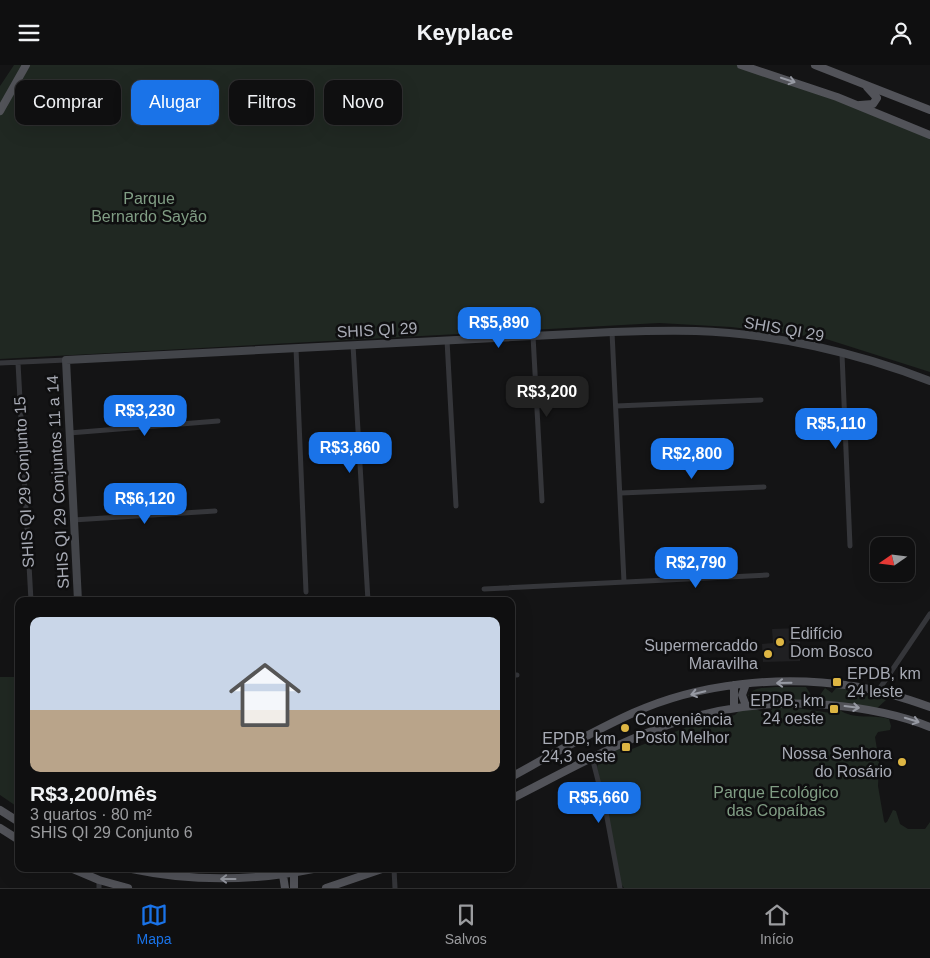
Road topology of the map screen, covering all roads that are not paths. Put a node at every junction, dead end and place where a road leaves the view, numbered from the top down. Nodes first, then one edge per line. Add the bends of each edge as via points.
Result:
1 (26, 65) edge
2 (741, 65) edge
3 (815, 65) edge
4 (861, 81) junction
5 (856, 105) junction
6 (930, 110) edge
7 (0, 111) edge
8 (930, 135) edge
9 (612, 332) junction
10 (533, 336) junction
11 (447, 340) junction
12 (353, 345) junction
13 (296, 348) junction
14 (842, 354) junction
15 (66, 360) junction
16 (0, 363) edge
17 (18, 363) junction
18 (930, 381) edge
19 (761, 400) dead end
20 (616, 406) junction
21 (218, 421) dead end
22 (69, 433) junction
23 (764, 487) dead end
24 (621, 493) junction
25 (542, 501) dead end
26 (456, 505) dead end
27 (215, 511) dead end
28 (73, 520) junction
29 (850, 546) dead end
30 (767, 575) dead end
31 (624, 582) junction
32 (484, 589) dead end
33 (306, 593) dead end
34 (31, 597) edge
35 (78, 597) edge
36 (368, 597) edge
37 (930, 614) edge
38 (746, 684) junction
39 (734, 685) junction
40 (878, 691) junction
41 (746, 706) junction
42 (734, 707) junction
43 (930, 707) edge
44 (930, 727) edge
45 (592, 757) junction
46 (515, 775) edge
47 (515, 794) edge
48 (0, 810) edge
49 (15, 820) edge
50 (15, 824) edge
51 (0, 828) edge
52 (8, 834) junction
53 (15, 838) edge
54 (78, 872) edge
55 (151, 872) edge
56 (299, 872) edge
57 (373, 872) edge
58 (394, 872) edge
59 (294, 873) junction
60 (283, 875) junction
61 (99, 884) edge
62 (128, 888) edge
63 (285, 888) edge
64 (294, 888) edge
65 (326, 888) edge
66 (395, 888) edge
67 (620, 888) edge

1 - 7 main road
2 -> 5 main road
3 - 4 main road
4 - 5 main road via 877,98 870,105
4 - 6 main road
5 - 8 main road
9 - 10 street, SHIS QI 29
9 - 14 street, SHIS QI 29 via 697,331 745,335
9 - 20 street
10 - 11 street, SHIS QI 29
10 - 25 street
11 - 12 street, SHIS QI 29
11 - 26 street
12 - 13 street, SHIS QI 29
12 - 36 street
13 - 15 street, SHIS QI 29
13 - 33 street
14 - 18 street, SHIS QI 29 via 884,364
14 - 29 street
15 - 17 street, SHIS QI 29
15 - 22 street, SHIS QI 29 Conjuntos 11 a 14
16 - 17 street, SHIS QI 29
17 - 34 street, SHIS QI 29 Conjunto 15
19 - 20 street
20 - 24 street
21 - 22 street
22 - 28 street, SHIS QI 29 Conjuntos 11 a 14
23 - 24 street
24 - 31 street
27 - 28 street
28 - 35 street, SHIS QI 29 Conjuntos 11 a 14
30 - 31 street
31 - 32 street
37 - 40 street
38 - 39 main road
40 -> 38 main road via 822,682
38 - 41 main road via 742,695
39 - 42 main road
39 -> 46 main road via 683,696 633,713
40 - 43 main road
41 - 42 main road
41 -> 44 main road via 810,704 856,708
42 - 45 main road via 674,722
45 - 47 main road
45 - 67 street
48 - 49 main road
50 - 52 main road
51 - 52 main road
52 - 53 main road
54 - 61 main road
60 -> 55 main road via 195,879
56 - 59 main road
57 - 65 main road
58 - 66 street
59 - 60 main road
59 - 64 main road
60 - 63 main road
61 - 62 main road

